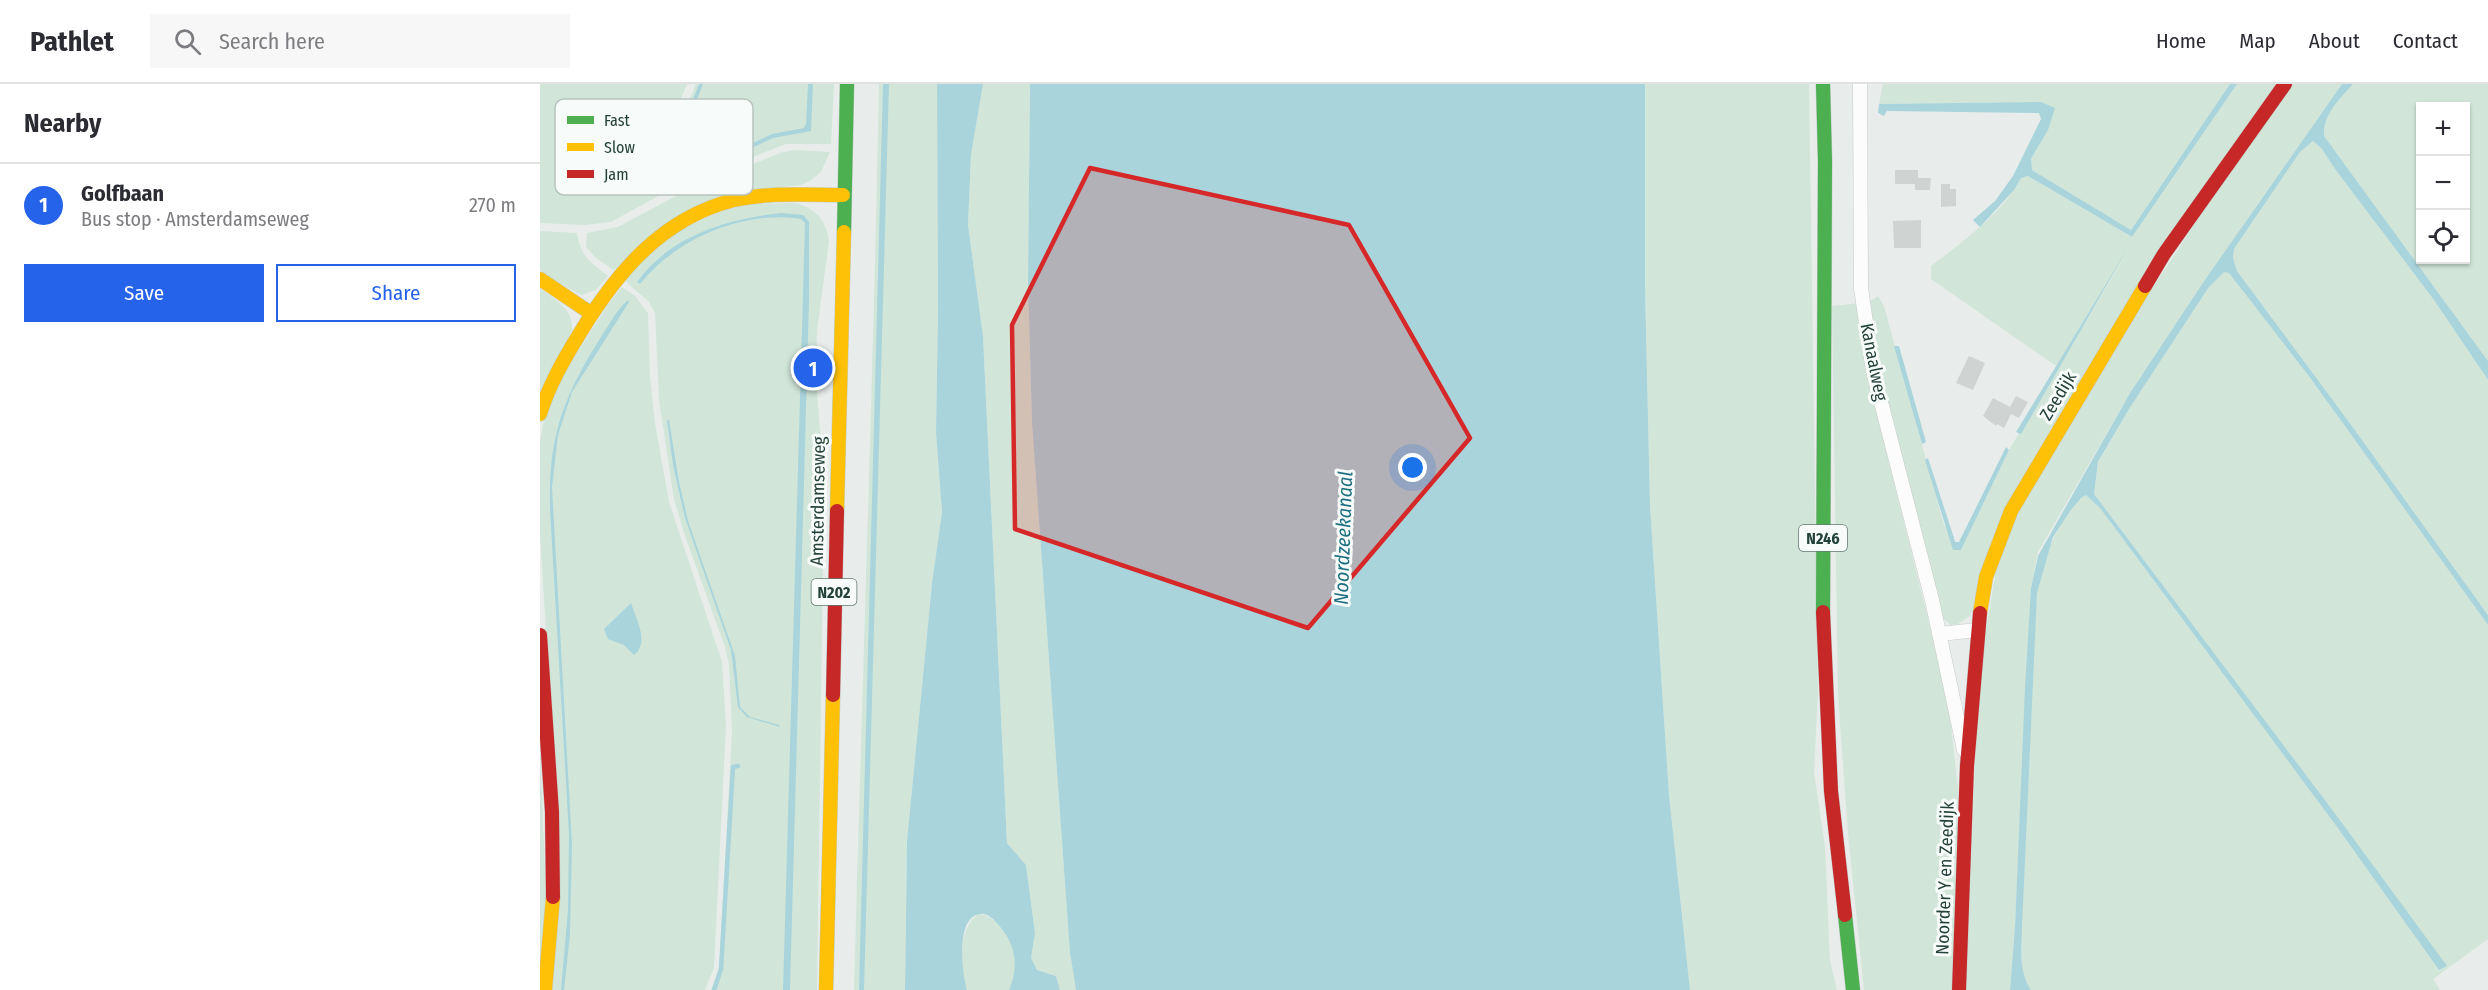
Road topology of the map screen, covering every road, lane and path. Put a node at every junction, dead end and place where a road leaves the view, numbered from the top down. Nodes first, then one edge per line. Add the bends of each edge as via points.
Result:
1 (847, 84) edge
2 (1823, 84) edge
3 (1860, 84) edge
4 (2285, 84) edge
5 (843, 195) junction
6 (540, 279) edge
7 (592, 314) junction
8 (540, 414) edge
9 (1977, 630) junction
10 (1940, 634) junction
11 (540, 635) edge
12 (1967, 766) junction
13 (545, 990) edge
14 (826, 990) edge
15 (1853, 990) edge
16 (1959, 990) edge

1 - 5 street, Amsterdamseweg / N202
2 - 15 street, N246 via 1823,636 1831,791
3 - 10 street, Kanaalweg via 1863,300 1873,370
4 - 9 street, Zeedijk via 2164,254 2011,510 1986,577
5 - 7 street via 767,195 731,201 693,215 641,249
5 - 14 street, Amsterdamseweg / N202
6 - 7 street
7 - 8 street via 557,371
9 - 10 street
9 - 12 street, Zeedijk
10 - 12 street, Kanaalweg
11 - 13 street via 552,868
12 - 16 street, Noorder Y en Zeedijk

